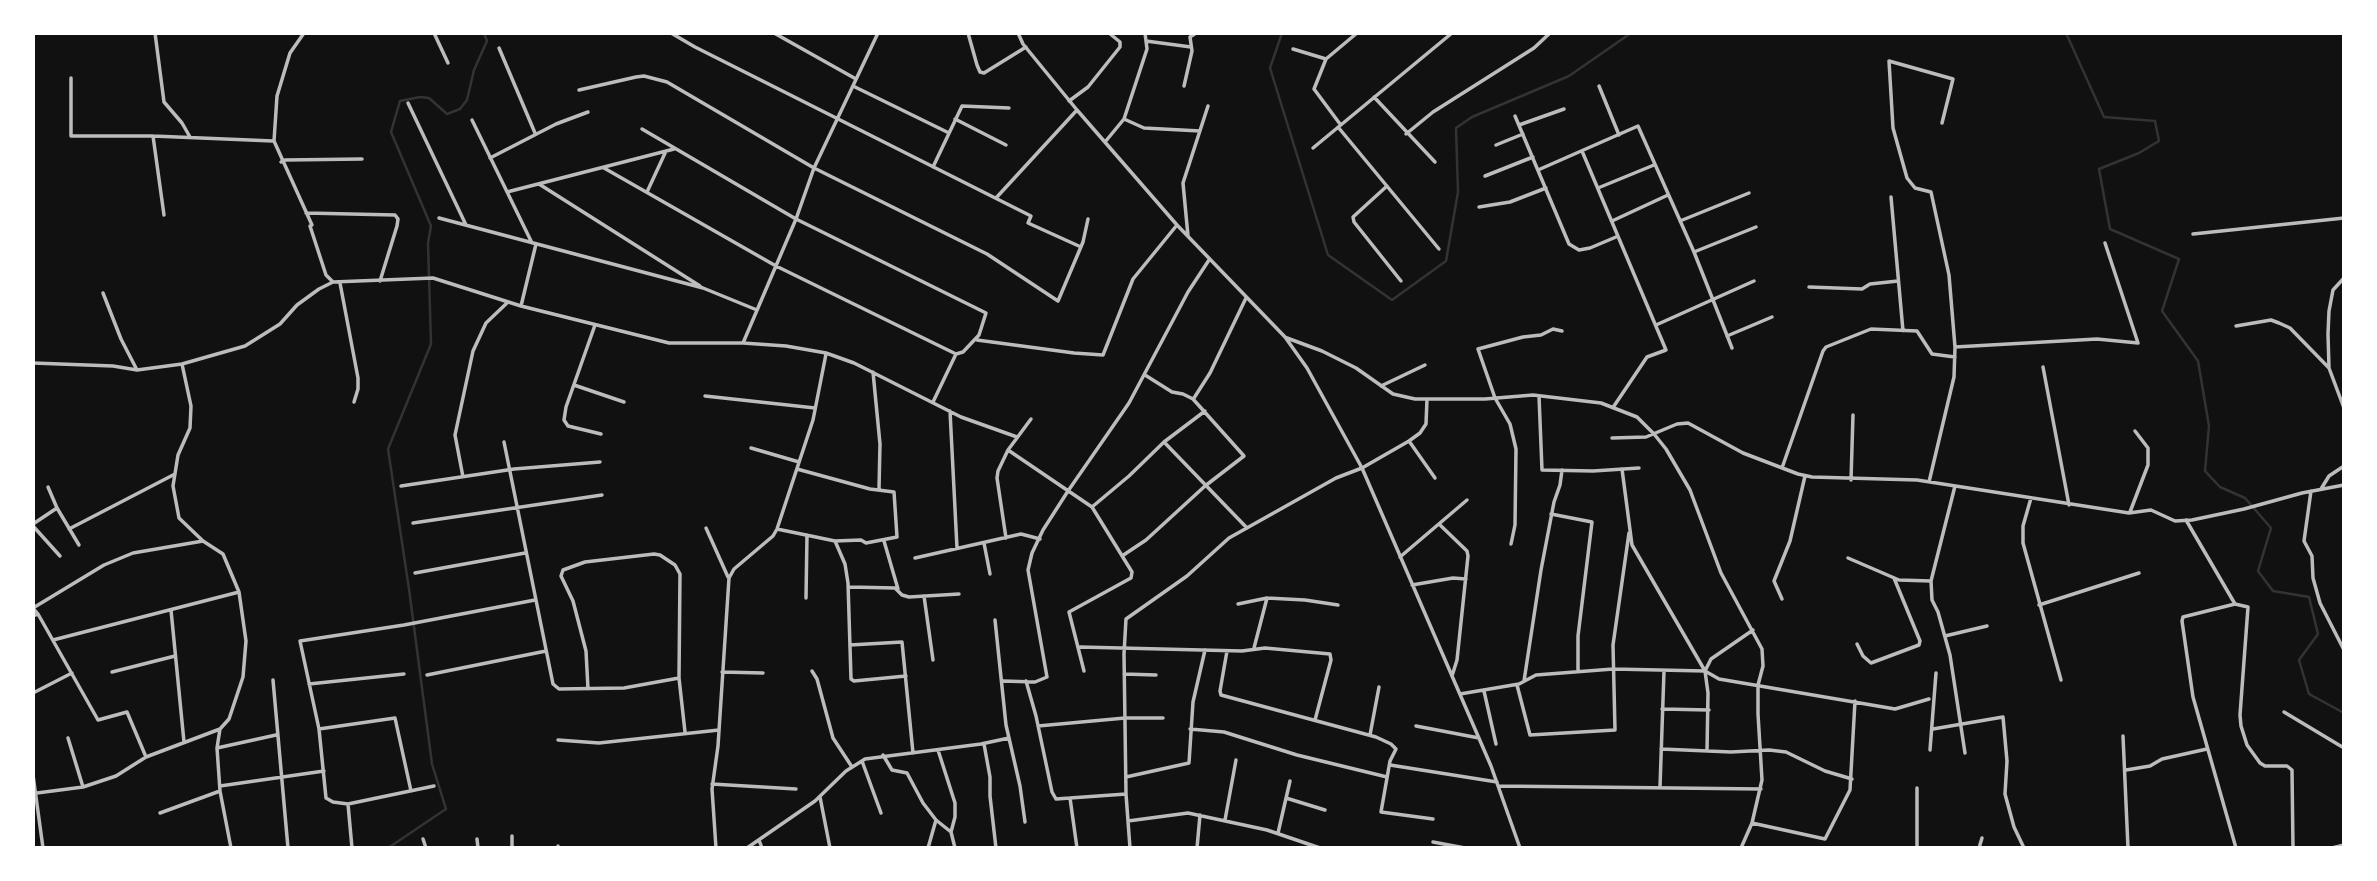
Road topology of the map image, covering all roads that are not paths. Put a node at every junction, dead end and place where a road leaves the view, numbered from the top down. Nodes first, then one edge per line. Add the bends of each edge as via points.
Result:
1 (155, 33) edge
2 (304, 33) edge
3 (434, 33) edge
4 (671, 33) edge
5 (774, 33) edge
6 (878, 33) edge
7 (968, 33) edge
8 (1018, 33) edge
9 (1109, 33) edge
10 (1120, 33) edge
11 (1145, 33) edge
12 (1196, 33) edge
13 (1357, 33) edge
14 (1452, 33) edge
15 (1550, 33) edge
16 (1117, 39) junction
17 (1146, 41) junction
18 (1026, 47) junction
19 (1191, 47) junction
20 (499, 48) dead end
21 (1293, 49) dead end
22 (1326, 59) junction
23 (448, 63) dead end
24 (71, 78) dead end
25 (856, 79) junction
26 (853, 86) junction
27 (1184, 86) dead end
28 (1599, 86) dead end
29 (579, 90) dead end
30 (1374, 97) junction
31 (1069, 101) junction
32 (408, 103) dead end
33 (1208, 106) dead end
34 (1009, 108) dead end
35 (1563, 109) dead end
36 (1077, 110) junction
37 (588, 112) dead end
38 (1515, 116) dead end
39 (956, 119) junction
40 (1124, 119) junction
41 (472, 120) dead end
42 (838, 120) junction
43 (1942, 122) dead end
44 (1519, 125) junction
45 (1339, 126) junction
46 (642, 129) dead end
47 (1200, 131) junction
48 (949, 133) junction
49 (535, 134) junction
50 (1406, 134) junction
51 (1523, 134) junction
52 (1619, 135) junction
53 (153, 136) junction
54 (190, 138) junction
55 (274, 142) junction
56 (1105, 142) junction
57 (1006, 145) dead end
58 (1496, 145) dead end
59 (676, 148) junction
60 (1313, 148) dead end
61 (666, 151) junction
62 (1582, 151) junction
63 (1533, 157) junction
64 (490, 158) junction
65 (362, 159) dead end
66 (281, 162) junction
67 (1435, 162) dead end
68 (1655, 165) junction
69 (604, 167) junction
70 (933, 167) junction
71 (814, 168) junction
72 (1538, 170) junction
73 (1485, 176) dead end
74 (539, 184) junction
75 (1387, 186) junction
76 (1546, 188) junction
77 (1598, 188) junction
78 (507, 192) junction
79 (647, 192) junction
80 (1749, 193) dead end
81 (1668, 195) junction
82 (1891, 197) dead end
83 (996, 198) junction
84 (1479, 207) dead end
85 (305, 213) junction
86 (164, 215) dead end
87 (439, 218) dead end
88 (2344, 218) edge
89 (796, 219) junction
90 (1088, 219) dead end
91 (1612, 220) junction
92 (1680, 221) junction
93 (466, 225) junction
94 (1177, 225) junction
95 (1756, 227) dead end
96 (2193, 234) dead end
97 (1616, 237) junction
98 (1188, 238) junction
99 (534, 243) junction
100 (2105, 243) dead end
101 (1081, 247) junction
102 (1439, 248) dead end
103 (1694, 253) junction
104 (1209, 260) junction
105 (776, 266) junction
106 (2344, 278) edge
107 (380, 281) junction
108 (1401, 281) dead end
109 (1754, 281) dead end
110 (1898, 281) junction
111 (333, 282) junction
112 (340, 283) junction
113 (1809, 287) dead end
114 (703, 288) junction
115 (103, 293) dead end
116 (1246, 298) junction
117 (1713, 300) junction
118 (508, 302) junction
119 (521, 306) junction
120 (757, 310) junction
121 (1772, 317) dead end
122 (595, 325) junction
123 (1656, 325) junction
124 (2236, 326) dead end
125 (1562, 331) dead end
126 (1903, 331) junction
127 (1727, 336) junction
128 (1285, 337) junction
129 (976, 339) junction
130 (743, 342) junction
131 (1955, 347) junction
132 (1732, 348) dead end
133 (826, 354) junction
134 (956, 354) junction
135 (1955, 357) junction
136 (33, 363) edge
137 (182, 364) junction
138 (1425, 365) dead end
139 (2043, 367) dead end
140 (2329, 368) junction
141 (137, 370) junction
142 (873, 372) junction
143 (1144, 375) junction
144 (574, 385) junction
145 (1381, 386) junction
146 (705, 396) dead end
147 (1539, 396) junction
148 (1495, 398) junction
149 (1193, 399) junction
150 (1427, 399) junction
151 (354, 402) dead end
152 (624, 402) dead end
153 (933, 402) junction
154 (1614, 406) junction
155 (815, 408) junction
156 (2344, 408) edge
157 (950, 411) junction
158 (1205, 411) junction
159 (1853, 415) dead end
160 (1031, 419) dead end
161 (2135, 431) dead end
162 (601, 434) dead end
163 (1654, 434) junction
164 (1017, 438) junction
165 (1612, 438) dead end
166 (1409, 441) junction
167 (504, 442) dead end
168 (1164, 442) junction
169 (751, 448) dead end
170 (1008, 450) junction
171 (600, 462) dead end
172 (799, 462) junction
173 (2344, 466) edge
174 (1362, 468) junction
175 (1639, 468) dead end
176 (1782, 468) junction
177 (797, 469) junction
178 (1622, 469) junction
179 (509, 470) junction
180 (1562, 470) junction
181 (175, 474) junction
182 (1805, 476) junction
183 (463, 477) junction
184 (1436, 478) dead end
185 (1851, 480) junction
186 (1929, 482) junction
187 (2344, 485) edge
188 (401, 486) dead end
189 (1205, 486) junction
190 (1955, 486) junction
191 (48, 487) dead end
192 (878, 489) junction
193 (2321, 489) junction
194 (1068, 491) junction
195 (2311, 491) junction
196 (602, 495) dead end
197 (2031, 498) junction
198 (1467, 500) dead end
199 (2069, 505) junction
200 (516, 506) junction
201 (1091, 507) junction
202 (57, 508) junction
203 (2129, 513) junction
204 (1551, 514) junction
205 (2186, 520) junction
206 (413, 523) dead end
207 (1439, 524) junction
208 (33, 525) edge
209 (706, 527) dead end
210 (1247, 528) junction
211 (69, 529) junction
212 (777, 529) junction
213 (1629, 533) junction
214 (807, 535) junction
215 (1006, 538) junction
216 (1040, 539) junction
217 (203, 541) junction
218 (835, 541) junction
219 (884, 541) junction
220 (984, 543) junction
221 (1511, 544) dead end
222 (79, 545) dead end
223 (957, 548) junction
224 (526, 553) junction
225 (60, 556) dead end
226 (1122, 556) junction
227 (1400, 557) junction
228 (915, 558) dead end
229 (1848, 558) dead end
230 (415, 573) dead end
231 (2139, 573) dead end
232 (990, 574) dead end
233 (729, 578) junction
234 (1894, 578) junction
235 (1466, 579) junction
236 (1931, 581) junction
237 (1412, 585) junction
238 (849, 587) junction
239 (898, 590) junction
240 (239, 592) junction
241 (959, 594) dead end
242 (924, 596) junction
243 (806, 598) dead end
244 (1267, 598) junction
245 (1782, 598) dead end
246 (535, 600) junction
247 (1238, 604) dead end
248 (2235, 604) junction
249 (1338, 605) dead end
250 (2039, 605) junction
251 (170, 610) junction
252 (36, 615) edge
253 (995, 621) dead end
254 (1987, 626) dead end
255 (1753, 630) junction
256 (1945, 636) junction
257 (53, 640) junction
258 (1857, 644) dead end
259 (850, 645) junction
260 (1080, 646) junction
261 (1124, 647) junction
262 (1254, 648) junction
263 (1205, 650) junction
264 (1227, 650) junction
265 (2344, 650) edge
266 (546, 651) junction
267 (175, 656) junction
268 (933, 660) dead end
269 (1613, 669) junction
270 (811, 671) dead end
271 (1084, 671) dead end
272 (1578, 671) junction
273 (1664, 671) junction
274 (1705, 671) junction
275 (112, 672) dead end
276 (722, 672) junction
277 (72, 673) junction
278 (763, 673) dead end
279 (1936, 673) dead end
280 (404, 674) dead end
281 (1124, 674) junction
282 (427, 675) dead end
283 (1156, 675) dead end
284 (906, 676) junction
285 (1452, 676) junction
286 (679, 678) junction
287 (272, 680) dead end
288 (2061, 680) dead end
289 (1003, 681) junction
290 (1026, 681) junction
291 (1524, 681) junction
292 (309, 684) junction
293 (1517, 685) junction
294 (1758, 685) junction
295 (1379, 687) dead end
296 (588, 689) junction
297 (1484, 691) junction
298 (33, 693) edge
299 (1460, 694) junction
300 (1929, 699) dead end
301 (1855, 701) junction
302 (1662, 709) junction
303 (1709, 710) junction
304 (2284, 712) dead end
305 (1125, 718) junction
306 (1163, 718) dead end
307 (1315, 720) junction
308 (1961, 725) junction
309 (1038, 726) junction
310 (1416, 726) dead end
311 (220, 729) junction
312 (319, 729) junction
313 (1190, 729) junction
314 (1933, 729) junction
315 (719, 730) junction
316 (685, 732) junction
317 (277, 735) junction
318 (1370, 735) junction
319 (2123, 736) dead end
320 (68, 738) dead end
321 (1009, 738) junction
322 (1479, 738) junction
323 (558, 740) dead end
324 (184, 742) junction
325 (984, 744) junction
326 (1496, 744) dead end
327 (217, 748) junction
328 (2344, 748) edge
329 (1661, 749) junction
330 (938, 750) junction
331 (1930, 750) dead end
332 (2207, 750) junction
333 (1707, 751) junction
334 (1761, 751) junction
335 (913, 753) junction
336 (1965, 753) dead end
337 (883, 755) junction
338 (146, 757) junction
339 (1236, 760) dead end
340 (862, 761) junction
341 (1390, 765) junction
342 (852, 767) junction
343 (2126, 770) junction
344 (324, 771) junction
345 (33, 775) edge
346 (282, 776) junction
347 (1126, 776) junction
348 (1387, 777) junction
349 (1852, 779) junction
350 (1290, 781) dead end
351 (712, 784) junction
352 (1497, 784) junction
353 (434, 786) dead end
354 (83, 787) junction
355 (1660, 788) junction
356 (1917, 788) dead end
357 (220, 789) junction
358 (796, 789) dead end
359 (1761, 789) junction
360 (411, 791) junction
361 (37, 793) junction
362 (1126, 794) junction
363 (820, 797) junction
364 (1070, 798) junction
365 (1286, 798) junction
366 (348, 804) junction
367 (1325, 810) dead end
368 (160, 813) dead end
369 (881, 813) dead end
370 (1200, 815) junction
371 (1433, 819) dead end
372 (936, 820) junction
373 (1225, 820) junction
374 (1128, 821) junction
375 (1025, 822) dead end
376 (1752, 823) junction
377 (951, 832) junction
378 (1278, 833) junction
379 (512, 836) dead end
380 (1982, 838) dead end
381 (423, 839) dead end
382 (477, 839) dead end
383 (759, 839) junction
384 (1433, 842) dead end
385 (2344, 845) edge
386 (229, 847) edge
387 (43, 848) edge
388 (288, 848) edge
389 (352, 848) edge
390 (426, 848) edge
391 (478, 848) edge
392 (512, 848) edge
393 (716, 848) edge
394 (747, 848) edge
395 (762, 848) edge
396 (830, 848) edge
397 (928, 848) edge
398 (955, 848) edge
399 (996, 848) edge
400 (1077, 848) edge
401 (1130, 848) edge
402 (1197, 848) edge
403 (1320, 848) edge
404 (1465, 848) edge
405 (1520, 848) edge
406 (1741, 848) edge
407 (1917, 848) edge
408 (1979, 848) edge
409 (2024, 848) edge
410 (2128, 848) edge
411 (2236, 848) edge
412 (2293, 848) edge
413 (2332, 848) edge

1 - 54 street via 164,102
2 - 55 street via 290,53 278,96
3 - 23 street
4 - 42 street
5 - 25 street
6 - 25 street
7 - 18 street via 977,65 984,73
8 - 18 street
9 - 16 street
10 - 16 street
11 - 17 street
12 - 19 street via 1191,35
13 - 22 street
14 - 30 street
15 - 50 street
16 - 31 street via 1120,47
17 - 19 street
17 - 40 street
18 - 31 street
19 - 27 street
20 - 49 street
21 - 22 street
22 - 45 street via 1314,89
24 - 53 street via 71,136
25 - 26 street
26 - 42 street
26 - 48 street
28 - 52 street
29 - 71 street via 636,77 667,82
30 - 45 street
30 - 50 street
31 - 36 street
32 - 93 street
33 - 47 street
34 - 39 street via 964,104
35 - 44 street
36 - 56 street
36 - 83 street
37 - 49 street
38 - 44 street
39 - 48 street
39 - 57 street
40 - 47 street via 1144,128
40 - 56 street
41 - 64 street
42 - 70 street
42 - 71 street
43 - 131 street via 1953,79 1889,61 1893,128 1907,178 1915,188 1931,192 1948,264
44 - 51 street
45 - 60 street
45 - 75 street
46 - 59 street
47 - 98 street via 1183,183
48 - 70 street
49 - 64 street
50 - 67 street
51 - 58 street
51 - 63 street
52 - 62 street
52 - 68 street via 1638,126
53 - 54 street
53 - 86 street
54 - 55 street
55 - 66 street
56 - 94 street
59 - 61 street
59 - 89 street
61 - 69 street
61 - 79 street
62 - 72 street
62 - 77 street
63 - 72 street
63 - 73 street
64 - 78 street
65 - 66 street
66 - 85 street
68 - 77 street
68 - 81 street
69 - 74 street
69 - 79 street
70 - 83 street
71 - 89 street
71 - 101 street via 987,254 1058,301
72 - 76 street
74 - 78 street
74 - 114 street
75 - 102 street
75 - 108 street via 1353,217
76 - 84 street via 1510,202
76 - 97 street via 1574,248 1590,248
77 - 91 street
78 - 99 street
79 - 105 street
80 - 92 street
81 - 91 street
81 - 92 street
82 - 110 street
83 - 101 street via 1031,216 1028,223
85 - 107 street via 395,215 397,226
85 - 111 street via 326,275
87 - 93 street
88 - 96 street
89 - 105 street
89 - 129 street via 986,313
90 - 101 street
91 - 97 street
92 - 103 street
93 - 99 street
94 - 98 street
94 - 129 street via 1133,279 1103,355
95 - 103 street
97 - 123 street
98 - 104 street
99 - 114 street
99 - 119 street
100 - 131 street via 2138,343 2097,338
103 - 117 street
104 - 116 street
104 - 143 street
105 - 120 street
105 - 134 street
106 - 140 street via 2333,290 2329,312
107 - 112 street
107 - 118 street via 433,278
109 - 117 street
110 - 113 street via 1862,289
110 - 126 street
111 - 112 street
111 - 137 street via 245,346
112 - 151 street via 358,378
114 - 120 street
115 - 141 street
116 - 128 street
116 - 149 street
117 - 123 street
117 - 127 street
118 - 119 street
118 - 183 street via 486,323 473,351 455,435
119 - 122 street
120 - 130 street
121 - 127 street
122 - 130 street via 669,343
122 - 144 street
123 - 154 street via 1665,350 1647,357
124 - 140 street via 2271,320 2279,323 2290,328
125 - 148 street via 1478,349
126 - 135 street via 1917,331 1932,354
126 - 176 street via 1871,329 1826,346
127 - 132 street
128 - 145 street via 1356,368
128 - 174 street
129 - 134 street
130 - 133 street
131 - 135 street
133 - 142 street
133 - 155 street
134 - 153 street
135 - 186 street
136 - 141 street
137 - 141 street
137 - 181 street via 191,406 190,428
138 - 145 street
139 - 199 street
140 - 156 street
142 - 153 street
142 - 192 street via 880,444
143 - 149 street
143 - 194 street
144 - 152 street
144 - 162 street via 564,415 566,425
145 - 150 street via 1392,394
146 - 155 street
147 - 148 street
147 - 154 street
147 - 180 street via 1541,467 1544,471
148 - 150 street
148 - 221 street via 1510,424 1516,450
149 - 158 street
150 - 166 street via 1426,424
153 - 157 street
154 - 163 street via 1637,417
155 - 172 street
157 - 164 street
157 - 223 street
158 - 168 street
158 - 189 street via 1244,456
159 - 185 street
160 - 164 street
161 - 203 street via 2148,448 2148,465
163 - 165 street
163 - 176 street via 1688,423
163 - 255 street via 1690,490 1721,573
164 - 170 street
166 - 174 street
166 - 184 street
167 - 179 street
168 - 189 street
168 - 201 street
169 - 172 street
170 - 194 street
170 - 215 street via 997,478
171 - 179 street
172 - 177 street
173 - 193 street via 2329,476
174 - 210 street
174 - 227 street
175 - 178 street
176 - 182 street
177 - 192 street
177 - 212 street
178 - 180 street
178 - 213 street
179 - 183 street
179 - 200 street
180 - 204 street
181 - 211 street
181 - 217 street via 178,518
182 - 185 street
182 - 245 street via 1790,541 1775,575
183 - 188 street
185 - 186 street
186 - 190 street
187 - 193 street
189 - 210 street
189 - 226 street
190 - 197 street
190 - 236 street
191 - 202 street
192 - 219 street via 895,495 897,537
193 - 195 street
194 - 201 street
194 - 216 street
195 - 205 street
195 - 265 street via 2304,541 2312,556 2320,603
196 - 200 street
197 - 199 street
197 - 250 street via 2024,517 2023,543
198 - 207 street
199 - 203 street
200 - 206 street
200 - 224 street
201 - 226 street
202 - 208 street
202 - 211 street
203 - 205 street via 2151,510 2175,521
204 - 272 street via 1592,522
204 - 291 street
205 - 248 street
207 - 227 street
207 - 235 street via 1468,551
208 - 225 street
209 - 233 street
210 - 261 street via 1126,619
211 - 222 street
212 - 214 street
212 - 233 street
213 - 269 street
213 - 274 street via 1642,565
214 - 218 street
214 - 243 street
215 - 216 street via 1021,534
215 - 220 street
216 - 290 street via 1028,570 1047,677
217 - 240 street via 223,554
217 - 252 street via 132,553 104,565 33,608
218 - 219 street
218 - 238 street
219 - 239 street
220 - 223 street
220 - 232 street
223 - 228 street
224 - 230 street
224 - 246 street
226 - 260 street via 1131,578 1069,612
227 - 237 street
229 - 234 street
231 - 250 street
233 - 276 street
234 - 236 street
234 - 258 street via 1919,645 1871,663
235 - 237 street
235 - 285 street
236 - 256 street via 1932,600
237 - 285 street
238 - 239 street
238 - 259 street
239 - 242 street via 906,597
240 - 251 street
240 - 311 street via 246,641 243,677 229,719
241 - 242 street
242 - 268 street
244 - 247 street
244 - 249 street
244 - 262 street
246 - 266 street
246 - 292 street via 300,641
248 - 332 street via 2183,617 2182,621 2193,697
248 - 412 street via 2248,607 2241,726 2260,763 2292,770
250 - 288 street
251 - 257 street
251 - 267 street
252 - 257 street
253 - 289 street
254 - 256 street
255 - 274 street via 1712,659
255 - 294 street via 1762,649
256 - 308 street
257 - 277 street
259 - 284 street via 902,642
259 - 284 street via 853,681
260 - 261 street
260 - 271 street
261 - 263 street
261 - 281 street
262 - 264 street
262 - 307 street via 1330,653
263 - 264 street
263 - 313 street
264 - 307 street via 1221,695
266 - 282 street
266 - 296 street via 555,687
267 - 275 street
267 - 324 street
269 - 272 street
269 - 273 street
269 - 293 street via 1615,730 1530,735
270 - 342 street via 833,738
272 - 291 street via 1536,675
273 - 274 street
273 - 302 street
274 - 294 street via 1719,679
274 - 303 street
276 - 278 street
276 - 315 street
277 - 298 street
277 - 338 street via 98,720 127,712
279 - 314 street
280 - 292 street
281 - 283 street
281 - 305 street
284 - 335 street
285 - 299 street
286 - 296 street
286 - 296 street via 680,574 675,565 654,554 585,562 563,570 561,576 581,629
286 - 316 street
287 - 317 street
289 - 290 street
289 - 321 street
290 - 309 street
291 - 293 street
292 - 312 street
293 - 297 street
294 - 301 street
294 - 334 street
295 - 318 street
297 - 299 street
297 - 326 street
299 - 322 street
300 - 301 street via 1895,709
301 - 349 street
302 - 303 street
302 - 329 street
303 - 333 street
304 - 328 street
305 - 306 street
305 - 309 street
305 - 347 street
307 - 318 street
308 - 314 street
308 - 336 street
308 - 409 street via 2003,716 2004,794
309 - 364 street via 1052,792 1056,799
310 - 322 street
311 - 324 street
311 - 327 street
312 - 344 street
312 - 360 street via 395,718
313 - 347 street via 1189,763
313 - 348 street via 1224,732
314 - 331 street
315 - 316 street
315 - 351 street
316 - 323 street via 599,743
317 - 327 street
317 - 346 street
318 - 341 street via 1395,749
319 - 343 street
320 - 354 street
321 - 325 street
321 - 375 street
322 - 352 street
324 - 338 street
325 - 330 street
325 - 399 street
327 - 357 street
329 - 333 street
329 - 355 street
330 - 335 street
330 - 377 street via 955,803
332 - 343 street
332 - 411 street
333 - 334 street
334 - 349 street via 1786,752
334 - 359 street
335 - 337 street
337 - 340 street
337 - 372 street via 892,770 906,773
338 - 354 street via 116,776
339 - 373 street
340 - 342 street
340 - 369 street
341 - 348 street
341 - 352 street
342 - 363 street
343 - 410 street
344 - 346 street
344 - 366 street via 326,798
345 - 361 street
346 - 357 street
346 - 388 street
347 - 362 street
348 - 371 street via 1381,812
349 - 376 street via 1825,839
350 - 365 street
351 - 358 street
351 - 393 street
352 - 355 street
352 - 405 street
353 - 360 street
354 - 361 street
355 - 359 street
356 - 407 street
357 - 368 street
357 - 386 street
359 - 376 street
360 - 366 street
361 - 387 street
362 - 364 street
362 - 374 street
363 - 383 street
363 - 396 street
364 - 400 street
365 - 367 street
365 - 378 street
366 - 389 street
370 - 373 street
370 - 374 street
370 - 402 street
372 - 377 street
372 - 397 street
373 - 378 street
374 - 401 street
376 - 406 street
377 - 398 street
378 - 403 street
379 - 392 street
380 - 408 street
381 - 390 street
382 - 391 street
383 - 394 street
383 - 395 street
384 - 404 street
385 - 413 street

